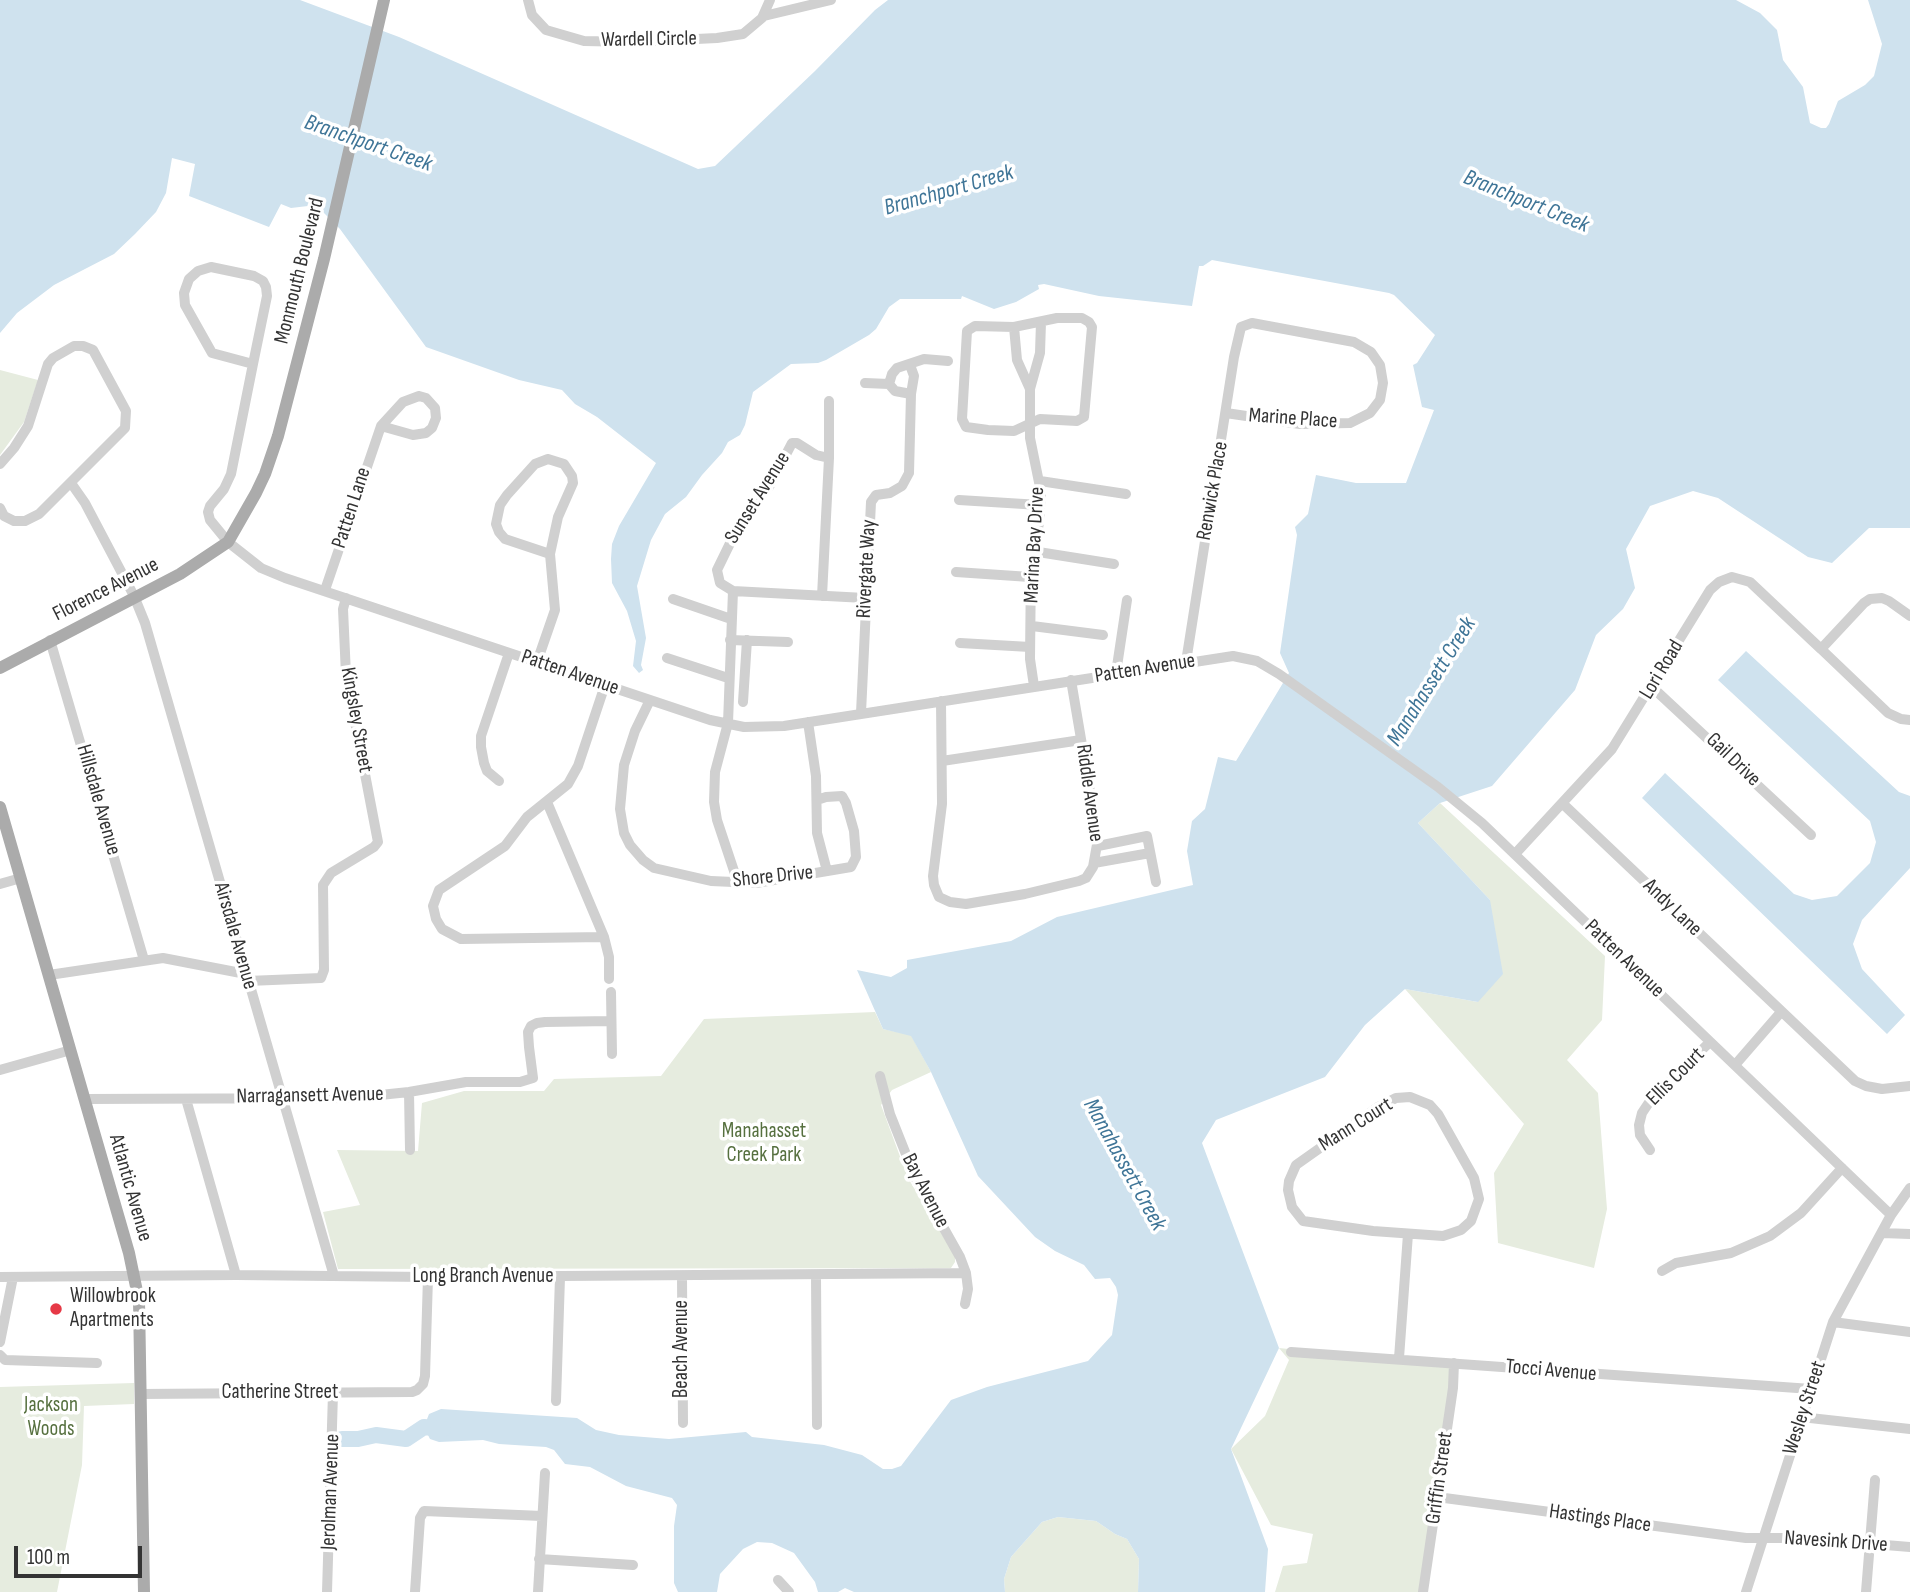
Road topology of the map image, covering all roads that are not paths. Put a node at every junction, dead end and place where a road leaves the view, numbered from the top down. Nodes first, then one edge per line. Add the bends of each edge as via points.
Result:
1 (384, 0) edge
2 (528, 0) edge
3 (770, 0) edge
4 (831, 0) edge
5 (764, 16) junction
6 (1041, 322) junction
7 (1245, 323) joint
8 (1014, 327) junction
9 (948, 360) dead end
10 (253, 364) junction
11 (910, 365) junction
12 (865, 383) dead end
13 (889, 384) junction
14 (1030, 389) junction
15 (911, 394) junction
16 (829, 401) dead end
17 (1226, 413) junction
18 (1030, 424) junction
19 (381, 426) junction
20 (830, 458) junction
21 (0, 464) edge
22 (1040, 481) junction
23 (71, 483) junction
24 (1126, 494) dead end
25 (959, 500) dead end
26 (1040, 505) junction
27 (0, 508) edge
28 (228, 542) junction
29 (1032, 551) junction
30 (550, 554) junction
31 (1114, 564) dead end
32 (956, 572) dead end
33 (1030, 577) junction
34 (325, 590) junction
35 (733, 591) junction
36 (134, 596) junction
37 (822, 596) junction
38 (346, 598) junction
39 (673, 598) dead end
40 (866, 598) junction
41 (1127, 600) dead end
42 (1910, 616) edge
43 (731, 619) junction
44 (1032, 626) junction
45 (1103, 635) dead end
46 (730, 639) junction
47 (50, 640) junction
48 (747, 640) junction
49 (788, 642) dead end
50 (960, 643) dead end
51 (1030, 647) junction
52 (1821, 649) junction
53 (509, 653) junction
54 (667, 659) dead end
55 (537, 662) junction
56 (1186, 662) junction
57 (0, 668) edge
58 (1116, 673) junction
59 (728, 678) junction
60 (1070, 680) junction
61 (605, 685) junction
62 (1034, 686) junction
63 (1652, 687) junction
64 (650, 700) junction
65 (942, 701) junction
66 (744, 702) dead end
67 (861, 713) junction
68 (1910, 720) edge
69 (808, 722) junction
70 (728, 723) junction
71 (1081, 740) junction
72 (942, 761) junction
73 (499, 781) dead end
74 (817, 800) junction
75 (547, 802) junction
76 (1562, 803) junction
77 (0, 807) edge
78 (1811, 835) dead end
79 (1098, 846) junction
80 (1150, 853) junction
81 (1515, 854) junction
82 (1094, 863) junction
83 (827, 871) junction
84 (21, 878) junction
85 (1156, 882) dead end
86 (738, 883) junction
87 (0, 884) edge
88 (604, 937) junction
89 (144, 960) junction
90 (50, 975) junction
91 (247, 977) junction
92 (609, 979) dead end
93 (611, 992) dead end
94 (1782, 1012) junction
95 (611, 1021) junction
96 (1710, 1042) junction
97 (71, 1050) junction
98 (612, 1054) dead end
99 (1735, 1065) junction
100 (0, 1070) edge
101 (880, 1076) dead end
102 (1910, 1086) edge
103 (409, 1092) junction
104 (282, 1098) junction
105 (85, 1099) junction
106 (186, 1099) junction
107 (410, 1150) dead end
108 (1650, 1150) dead end
109 (1842, 1168) junction
110 (1910, 1188) edge
111 (1891, 1215) junction
112 (1882, 1233) junction
113 (1408, 1234) junction
114 (1910, 1234) edge
115 (1662, 1270) dead end
116 (966, 1273) junction
117 (236, 1275) junction
118 (816, 1275) junction
119 (134, 1276) junction
120 (334, 1276) junction
121 (682, 1276) junction
122 (0, 1277) edge
123 (13, 1277) junction
124 (428, 1277) junction
125 (560, 1277) junction
126 (965, 1304) dead end
127 (1833, 1322) junction
128 (1910, 1332) edge
129 (0, 1342) edge
130 (1291, 1352) dead end
131 (0, 1355) edge
132 (1399, 1358) junction
133 (97, 1363) dead end
134 (1454, 1363) junction
135 (1811, 1389) junction
136 (333, 1393) junction
137 (140, 1394) junction
138 (556, 1401) dead end
139 (1801, 1417) junction
140 (683, 1423) dead end
141 (817, 1425) dead end
142 (1910, 1429) edge
143 (545, 1473) dead end
144 (1875, 1480) dead end
145 (1437, 1497) junction
146 (542, 1516) junction
147 (1763, 1538) junction
148 (1869, 1544) junction
149 (1910, 1547) edge
150 (540, 1559) junction
151 (634, 1565) dead end
152 (778, 1580) dead end
153 (144, 1592) edge
154 (327, 1592) edge
155 (415, 1592) edge
156 (538, 1592) edge
157 (789, 1592) edge
158 (1423, 1592) edge
159 (1746, 1592) edge
160 (1866, 1592) edge

1 - 28 main road, Monmouth Boulevard via 324,259 271,459
2 - 5 street, Wardell Circle via 532,15 546,30 584,41 717,38 747,32
3 - 5 street
4 - 5 street, Wardell Circle
6 - 8 street
6 - 14 street, Marina Bay Drive via 1040,353
6 - 18 street via 1069,317 1090,322 1086,414 1077,421 1041,419
7 - 17 street, Renwick Place via 1239,331
7 - 17 street, Marine Place via 1364,346 1380,365 1382,392 1370,413 1350,423 1300,424
8 - 14 street via 1017,360
8 - 18 street via 975,326 967,331 961,419 969,428 988,430 1014,431
9 - 11 street via 924,359
10 - 10 street via 218,356 207,348 184,299 185,287 198,271 215,267 263,281 267,296
10 - 28 street, Patten Avenue via 231,474 208,512
11 - 13 street via 897,369
11 - 15 street, Rivergate Way via 914,376
12 - 13 street
13 - 15 street via 895,391
14 - 18 street, Marina Bay Drive
15 - 40 street, Rivergate Way via 906,480 897,490 871,502
16 - 20 street
17 - 56 street, Renwick Place
18 - 22 street, Marina Bay Drive
19 - 19 street, Patten Lane via 414,396 426,398 436,412 432,429 421,435
19 - 34 street, Patten Lane
20 - 35 street, Sunset Avenue via 816,456 797,443 790,445 769,487 738,527 717,570 720,583
20 - 37 street
21 - 23 street via 29,426 48,364 74,346 83,346 96,355 126,411 127,423
22 - 24 street
22 - 26 street, Marina Bay Drive
23 - 27 street via 39,514 25,521 8,518
23 - 36 street, Airsdale Avenue
25 - 26 street
26 - 29 street, Marina Bay Drive
28 - 34 street, Patten Avenue via 261,568
28 - 36 main road, Florence Avenue via 180,574
29 - 31 street
29 - 33 street, Marina Bay Drive
30 - 30 street via 558,517 573,483 565,464 552,459 536,464 507,495 496,524 505,539
30 - 55 street via 555,610
32 - 33 street
33 - 44 street, Marina Bay Drive
34 - 38 street, Patten Avenue
35 - 37 street
35 - 43 street
36 - 47 main road, Florence Avenue
36 - 91 street, Airsdale Avenue
37 - 40 street
38 - 53 street, Patten Avenue
38 - 91 street, Kingsley Street via 346,675 378,842 331,873 323,885 321,978
39 - 43 street
40 - 67 street, Rivergate Way
41 - 58 street
42 - 52 street via 1889,600 1870,599
43 - 46 street
44 - 45 street
44 - 51 street, Marina Bay Drive
46 - 48 street
46 - 59 street
47 - 57 main road, Florence Avenue
47 - 89 street, Hillsdale Avenue
48 - 49 street
48 - 66 street
50 - 51 street
51 - 62 street, Marina Bay Drive
52 - 63 street, Lori Road via 1750,582 1725,579 1710,590
52 - 68 street, Lori Road via 1888,713
53 - 55 street, Patten Avenue
53 - 73 street via 481,736 487,771
54 - 59 street
55 - 61 street, Patten Avenue
56 - 58 street, Patten Avenue
56 - 81 street, Patten Avenue via 1238,656 1257,661 1466,808
58 - 60 street, Patten Avenue
59 - 70 street
60 - 62 street, Patten Avenue
60 - 71 street, Riddle Avenue
61 - 64 street, Patten Avenue
61 - 75 street via 576,773
62 - 65 street, Patten Avenue
63 - 76 street, Lori Road via 1612,749
63 - 78 street, Gail Drive
64 - 70 street, Patten Avenue
64 - 86 street, Shore Drive via 624,765 620,808 626,838 643,860 658,869
65 - 67 street, Patten Avenue
65 - 72 street
67 - 69 street, Patten Avenue
69 - 70 street, Patten Avenue via 759,728
69 - 74 street, Shore Drive
70 - 86 street via 715,772 714,802
71 - 72 street
71 - 79 street, Riddle Avenue
72 - 82 street via 933,876 939,897 966,904 1024,894 1079,881
74 - 83 street, Shore Drive via 817,833
74 - 83 street, Shore Drive via 842,796 854,831 853,866
75 - 88 street
75 - 88 street via 527,817 505,846 439,890 433,906 436,919 445,932 461,939
76 - 81 street, Lori Road
76 - 94 street, Andy Lane
77 - 84 main road, Atlantic Avenue
79 - 80 street via 1147,836
79 - 82 street, Riddle Avenue
80 - 82 street, Riddle Avenue
80 - 85 street
81 - 96 street, Patten Avenue
83 - 86 street, Shore Drive
84 - 87 street
84 - 90 main road, Atlantic Avenue
88 - 92 street
89 - 90 street
89 - 91 street via 172,959
90 - 97 main road, Atlantic Avenue
91 - 104 street, Airsdale Avenue
93 - 95 street
94 - 99 street
94 - 102 street, Andy Lane via 1855,1081 1882,1089
95 - 98 street
95 - 103 street, Narragansett Avenue via 531,1026 534,1078
96 - 99 street, Patten Avenue
96 - 108 street, Ellis Court via 1642,1113 1640,1135
97 - 100 street
97 - 105 main road, Atlantic Avenue
99 - 109 street, Patten Avenue
101 - 116 street, Bay Avenue via 915,1177
103 - 104 street, Narragansett Avenue
103 - 107 street
104 - 106 street, Narragansett Avenue
104 - 120 street, Airsdale Avenue
105 - 106 street, Narragansett Avenue
105 - 119 main road, Atlantic Avenue
106 - 117 street
109 - 111 street, Patten Avenue
109 - 115 street via 1801,1213 1770,1236 1731,1253
110 - 111 street, Wesley Street
111 - 112 street, Wesley Street
112 - 114 street
112 - 127 street, Wesley Street
113 - 113 street, Mann Court via 1307,1223 1292,1207 1288,1190 1300,1160 1378,1107 1405,1097 1430,1105 1438,1114 1474,1178 1479,1199 1475,1213 1461,1230 1443,1236
113 - 132 street
116 - 118 street, Long Branch Avenue
116 - 126 street, Bay Avenue
117 - 119 street, Long Branch Avenue
117 - 120 street, Long Branch Avenue
118 - 121 street, Long Branch Avenue
118 - 141 street
119 - 123 street, Long Branch Avenue
119 - 137 main road, Atlantic Avenue via 139,1301
120 - 124 street, Long Branch Avenue
121 - 125 street, Long Branch Avenue
121 - 140 street, Beach Avenue
122 - 123 street, Long Branch Avenue
123 - 129 street
124 - 125 street, Long Branch Avenue
124 - 136 street, Catherine Street via 425,1376 419,1389
125 - 138 street
127 - 128 street
127 - 135 street, Wesley Street
130 - 132 street, Tocci Avenue
131 - 133 street via 5,1360
132 - 134 street, Tocci Avenue
134 - 135 street, Tocci Avenue
134 - 145 street, Griffin Street
135 - 139 street, Wesley Street
136 - 137 street, Catherine Street
136 - 154 street, Jerolman Avenue
137 - 153 main road, Atlantic Avenue
139 - 142 street
139 - 147 street, Wesley Street
143 - 146 street
144 - 148 street
145 - 147 street, Hastings Place
145 - 158 street, Griffin Street
146 - 150 street
146 - 155 street via 424,1511
147 - 148 street, Navesink Drive
147 - 159 street, Wesley Street
148 - 149 street, Navesink Drive
148 - 160 street
150 - 151 street
150 - 156 street
152 - 157 street

